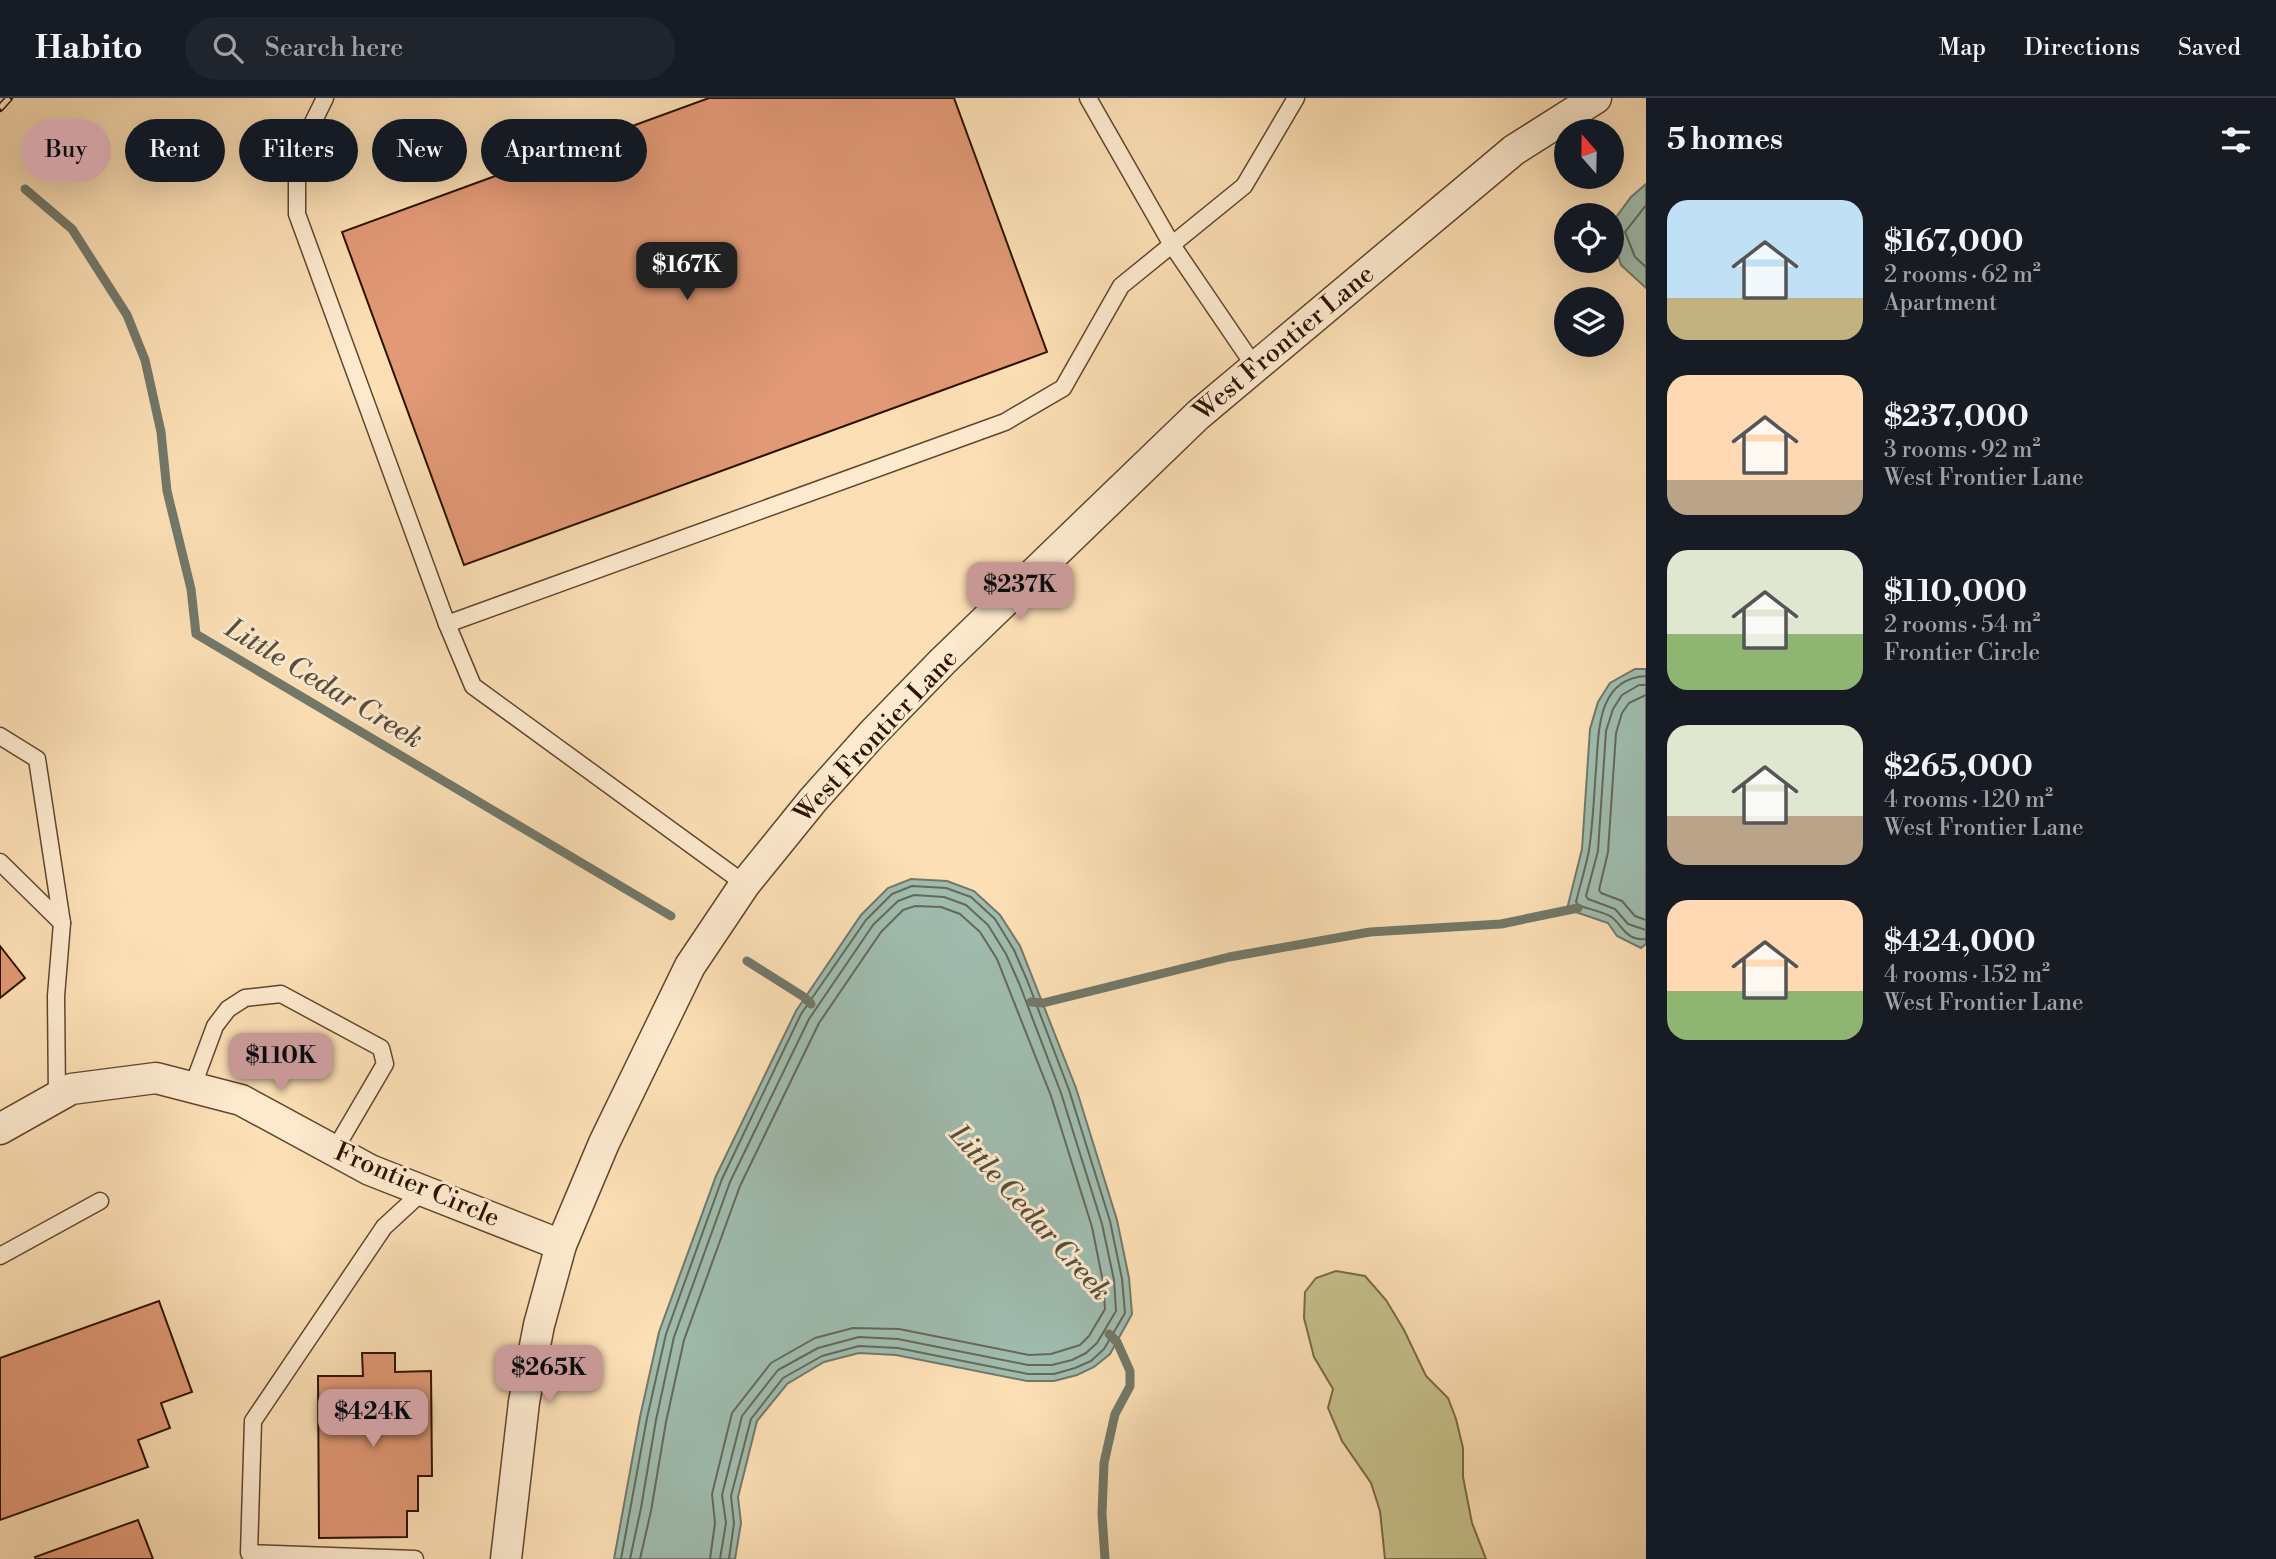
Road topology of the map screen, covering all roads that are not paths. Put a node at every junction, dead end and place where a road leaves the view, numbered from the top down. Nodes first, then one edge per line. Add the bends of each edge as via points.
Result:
1 (326, 98) edge
2 (1088, 98) edge
3 (1296, 98) edge
4 (1596, 98) edge
5 (1172, 245) junction
6 (1255, 367) junction
7 (447, 624) junction
8 (0, 736) edge
9 (0, 862) edge
10 (746, 884) junction
11 (62, 923) junction
12 (192, 1088) junction
13 (57, 1097) junction
14 (0, 1129) edge
15 (334, 1151) junction
16 (422, 1192) junction
17 (100, 1201) dead end
18 (561, 1245) junction
19 (0, 1256) edge
20 (415, 1559) edge
21 (506, 1559) edge

1 - 7 lane via 296,155 297,214
2 - 5 lane
3 - 5 lane via 1244,186
4 - 6 street, West Frontier Lane via 1514,150
5 - 6 lane
5 - 7 lane via 1121,286 1063,388 1005,422
6 - 10 street, West Frontier Lane via 1198,415 943,661 813,800
7 - 10 lane via 473,686
8 - 11 lane via 37,759
9 - 11 lane
10 - 18 street, West Frontier Lane via 690,966
11 - 13 lane via 56,996
12 - 13 street, Frontier Circle via 156,1078 71,1089
12 - 15 street, Frontier Circle via 241,1100
12 - 15 lane via 215,1026 228,1009 245,998 281,994 381,1048 385,1063
13 - 14 street, Frontier Circle
15 - 16 street, Frontier Circle
16 - 18 street, Frontier Circle
16 - 20 lane via 384,1227 253,1421 249,1553
17 - 19 lane
18 - 21 street, West Frontier Lane via 524,1402

